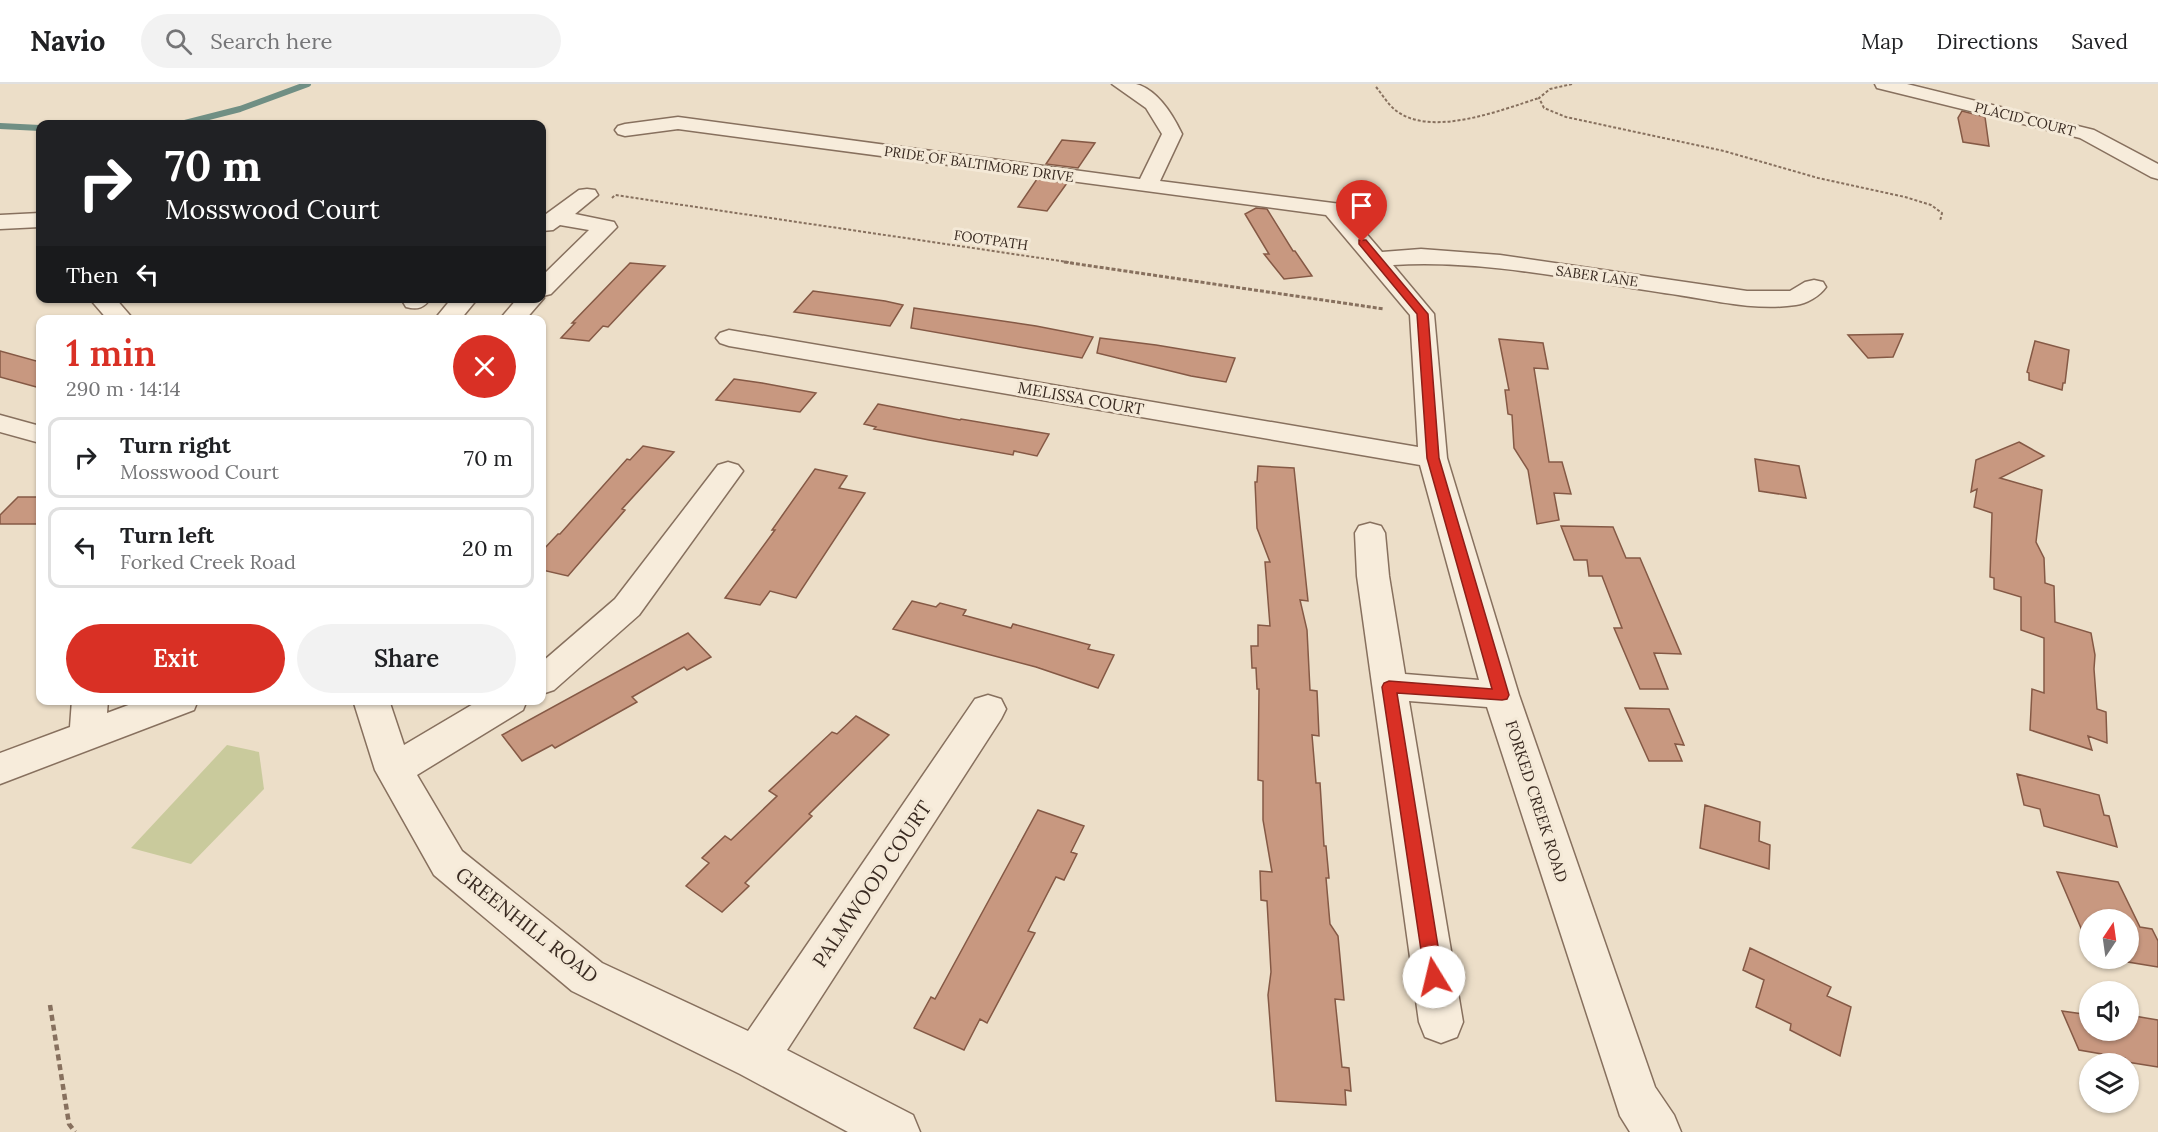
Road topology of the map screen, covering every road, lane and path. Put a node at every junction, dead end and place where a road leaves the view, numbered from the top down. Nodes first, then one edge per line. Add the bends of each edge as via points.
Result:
1 (1121, 84) edge
2 (1572, 84) edge
3 (1884, 84) edge
4 (1376, 87) dead end
5 (1539, 98) junction
6 (625, 130) dead end
7 (2158, 173) edge
8 (1147, 186) junction
9 (597, 198) joint
10 (1333, 209) joint
11 (550, 218) edge
12 (36, 220) edge
13 (1940, 221) dead end
14 (0, 222) edge
15 (1377, 259) junction
16 (546, 286) edge
17 (1814, 287) dead end
18 (106, 303) edge
19 (461, 303) edge
20 (527, 303) edge
21 (1394, 310) dead end
22 (117, 315) edge
23 (451, 315) edge
24 (516, 315) edge
25 (729, 338) dead end
26 (0, 423) edge
27 (36, 434) edge
28 (1433, 458) junction
29 (728, 471) dead end
30 (1370, 533) dead end
31 (546, 678) edge
32 (1389, 687) junction
33 (1502, 695) junction
34 (155, 705) edge
35 (373, 705) edge
36 (502, 705) edge
37 (988, 709) dead end
38 (89, 717) edge
39 (0, 769) edge
40 (394, 770) junction
41 (50, 1005) dead end
42 (1441, 1022) dead end
43 (756, 1058) junction
44 (75, 1132) edge
45 (896, 1132) edge
46 (1657, 1132) edge

1 - 8 street via 1163,113 1172,134
2 - 5 path via 1550,89
3 - 7 street, PLACID COURT via 2087,134
4 - 5 path via 1394,109 1409,118 1448,123
5 - 13 path via 1544,108 1566,117 1724,151 1818,178 1905,197 1942,213
6 - 8 street, PRIDE OF BALTIMORE DRIVE via 678,123
8 - 10 street, PRIDE OF BALTIMORE DRIVE
9 - 11 street
9 - 21 path, FOOTPATH via 615,195
10 - 15 street, FORKED CREEK ROAD
11 - 16 street via 606,227
12 - 14 street
15 - 17 street, SABER LANE via 1421,256 1500,262 1748,298 1795,298
15 - 28 street, FORKED CREEK ROAD via 1422,314
18 - 22 street
19 - 23 street
20 - 24 street
25 - 28 street, MELISSA COURT
26 - 27 street
28 - 33 street, FORKED CREEK ROAD
29 - 31 street via 627,607
30 - 32 street
32 - 33 street
32 - 42 street
33 - 46 street, FORKED CREEK ROAD via 1636,1100
34 - 38 street
35 - 40 street, GREENHILL ROAD
36 - 40 street
37 - 43 street, PALMWOOD COURT
38 - 39 street
40 - 43 street, GREENHILL ROAD via 448,863 587,977
41 - 44 path via 69,1124
43 - 45 street, GREENHILL ROAD

